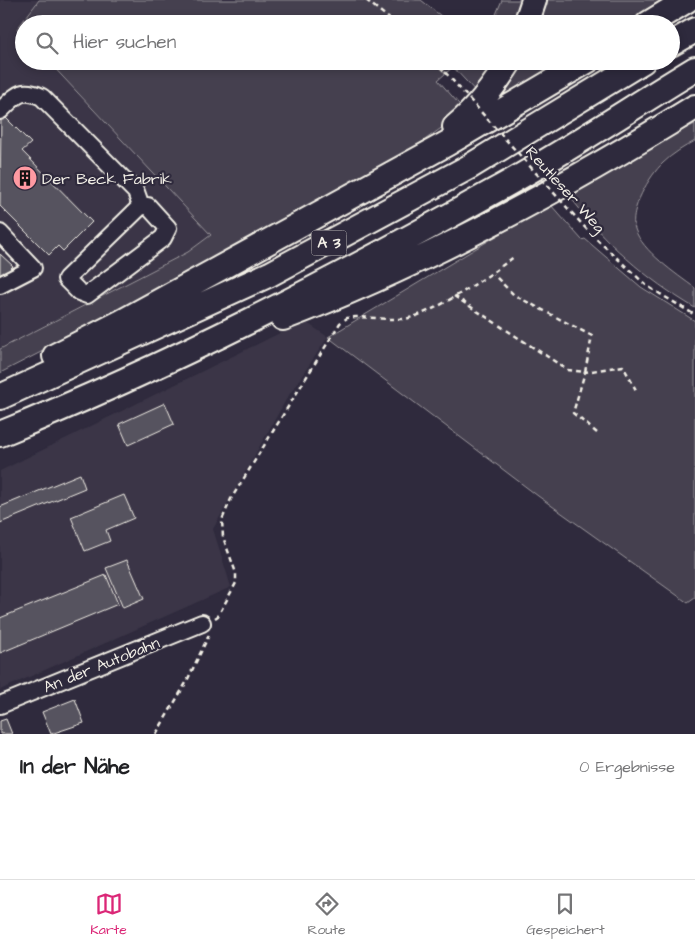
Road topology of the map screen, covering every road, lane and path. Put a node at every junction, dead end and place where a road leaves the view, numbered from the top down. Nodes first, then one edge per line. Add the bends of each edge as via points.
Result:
1 (366, 0) edge
2 (534, 0) edge
3 (688, 0) edge
4 (385, 15) edge
5 (529, 15) edge
6 (663, 15) edge
7 (695, 30) edge
8 (680, 39) edge
9 (695, 69) edge
10 (443, 70) edge
11 (504, 70) edge
12 (571, 70) edge
13 (628, 70) edge
14 (695, 107) edge
15 (0, 111) edge
16 (695, 115) edge
17 (633, 146) junction
18 (349, 196) junction
19 (141, 206) junction
20 (0, 233) edge
21 (515, 256) dead end
22 (493, 273) junction
23 (0, 285) edge
24 (454, 296) junction
25 (695, 315) edge
26 (212, 341) junction
27 (585, 372) junction
28 (0, 381) edge
29 (636, 390) dead end
30 (0, 397) edge
31 (597, 433) dead end
32 (0, 434) edge
33 (206, 628) junction
34 (0, 705) edge
35 (156, 734) edge

1 - 4 path
2 - 5 highway
3 - 6 highway
7 - 8 highway
9 - 26 highway, A 3 via 497,190
10 - 25 path, Reutleser Weg, bridge via 590,233 647,286
11 - 18 highway, A 3 via 474,111 456,126
12 - 18 highway, A 3
13 - 30 highway, A 3 via 469,167 270,274
14 - 17 highway
15 - 19 lane via 19,92 42,97 136,192
16 - 17 highway
17 - 26 highway via 539,199 423,256 308,308
18 - 28 highway, A 3 via 120,323
19 - 19 lane via 148,206 168,228 163,238 87,295 79,292 66,279
20 - 23 lane via 33,268
21 - 22 path
22 - 24 path
22 - 27 path via 514,296 592,336
24 - 27 path via 568,370
24 - 33 path via 409,319 356,317 340,323 231,499 222,520 223,537 236,573 236,583 218,616
26 - 32 highway, A 3
27 - 29 path via 623,366
27 - 31 path via 574,413
33 - 34 lane, An der Autobahn
33 - 35 path via 186,683

